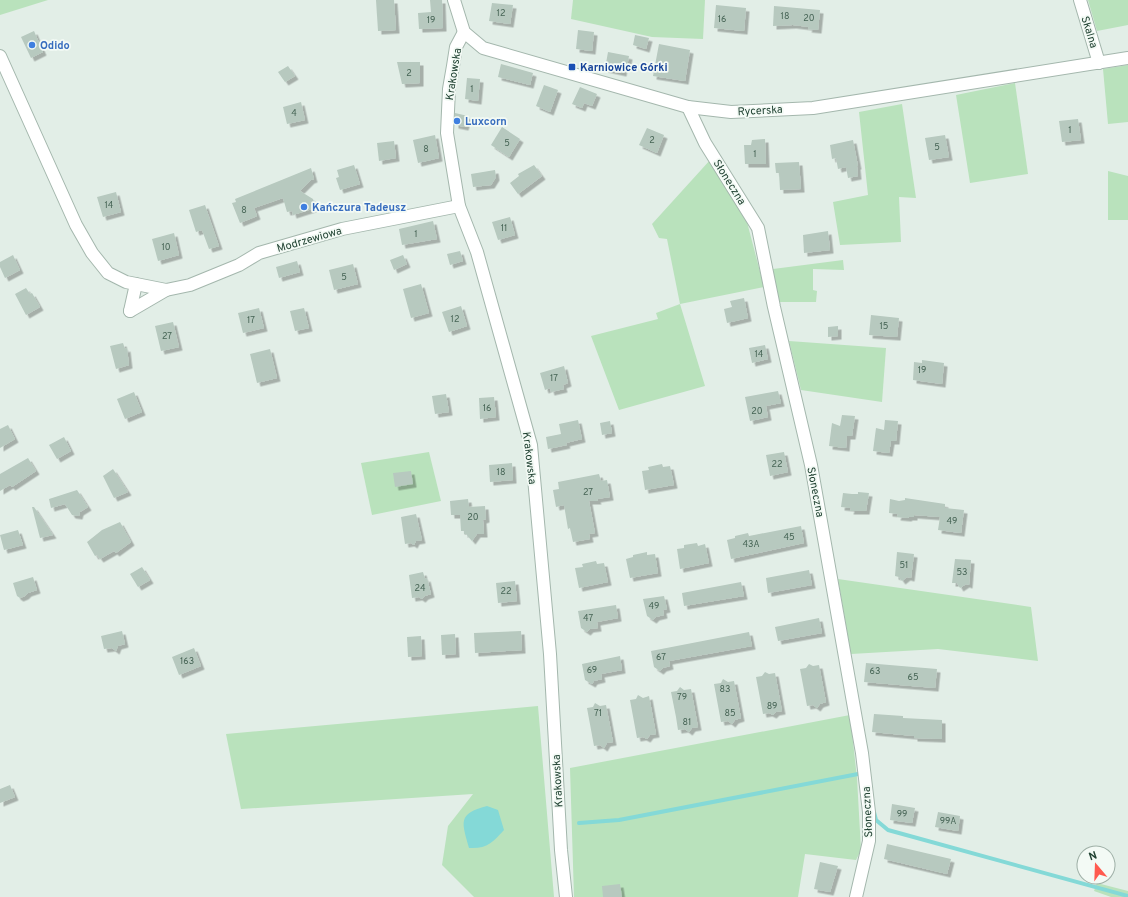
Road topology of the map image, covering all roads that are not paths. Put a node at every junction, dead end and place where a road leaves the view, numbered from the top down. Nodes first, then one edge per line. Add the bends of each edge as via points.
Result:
1 (454, 0) edge
2 (1080, 0) edge
3 (464, 32) junction
4 (0, 56) edge
5 (1128, 58) edge
6 (1099, 63) junction
7 (688, 107) junction
8 (459, 206) junction
9 (136, 284) junction
10 (166, 290) junction
11 (566, 897) edge
12 (856, 897) edge

1 - 3 street
2 - 6 street, Skalna
3 - 7 street, Rycerska via 483,48
3 - 8 street, Krakowska via 456,47 449,89 448,133
4 - 9 street, Modrzewiowa via 76,225 92,254 108,273
5 - 6 street, Rycerska
6 - 7 street, Rycerska via 814,108 731,112
7 - 12 street, Słoneczna via 705,143 758,228 811,465 862,753 869,812 869,841
8 - 10 street, Modrzewiowa via 342,229 259,253 239,265 190,285
8 - 11 street, Krakowska via 477,252 531,445 550,654
9 - 10 street, Modrzewiowa
9 - 10 street, Modrzewiowa via 130,311

